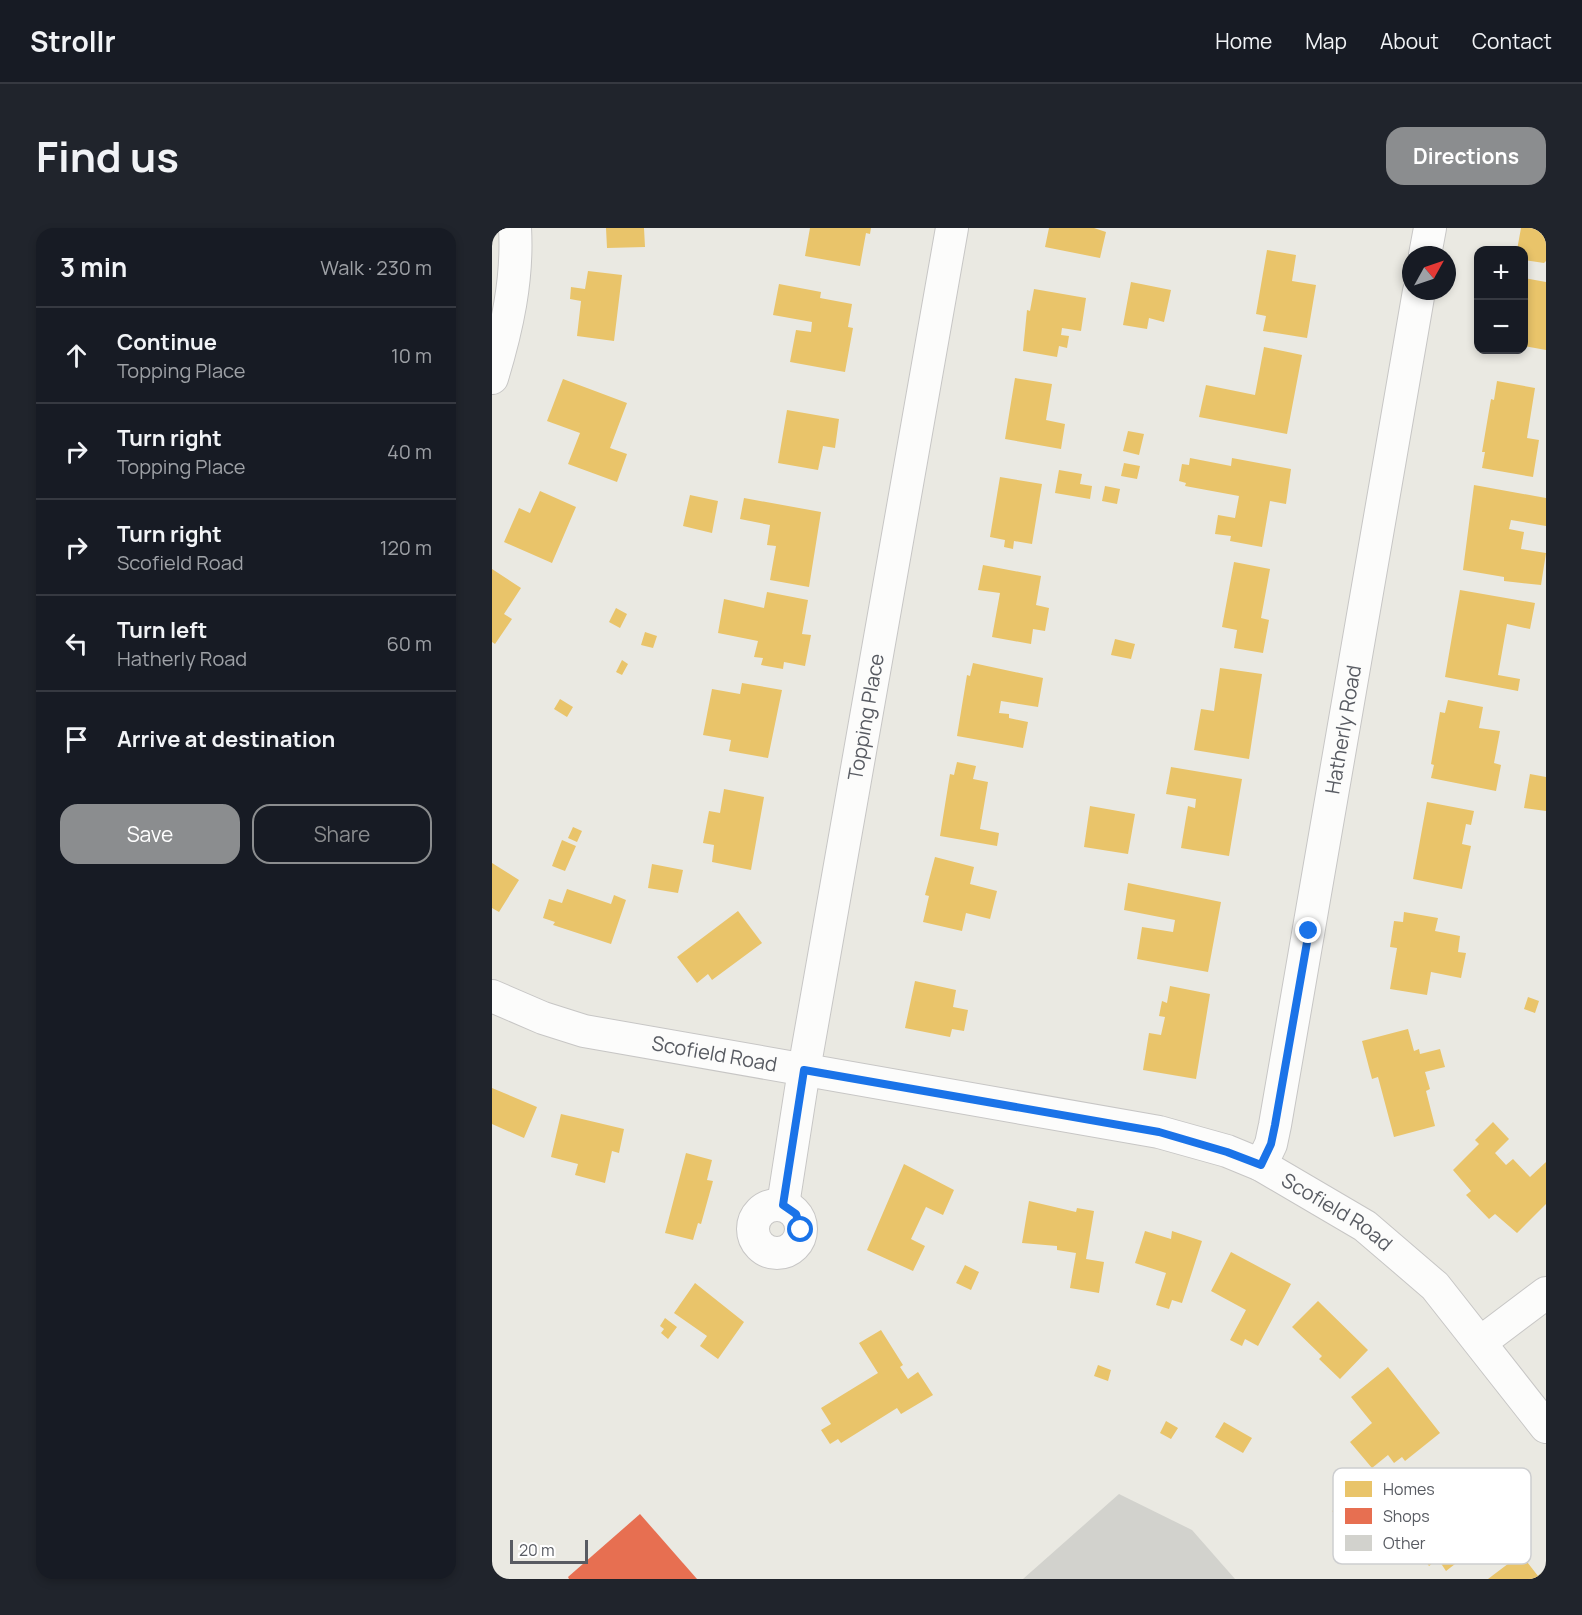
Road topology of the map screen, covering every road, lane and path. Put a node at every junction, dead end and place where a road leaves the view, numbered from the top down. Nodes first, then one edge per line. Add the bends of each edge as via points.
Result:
1 (515, 228) edge
2 (952, 228) edge
3 (1430, 228) edge
4 (1427, 246) edge
5 (1417, 300) edge
6 (492, 378) edge
7 (492, 996) edge
8 (804, 1070) junction
9 (1261, 1165) junction
10 (783, 1205) dead end
11 (1546, 1293) edge
12 (1480, 1342) junction
13 (1546, 1427) edge

1 - 6 street via 509,314
2 - 8 street, Topping Place
3 - 4 street
5 - 9 street, Hatherly Road via 1275,1125
7 - 8 street, Scofield Road via 584,1031
8 - 9 street, Scofield Road via 1159,1132
8 - 10 street, Topping Place
9 - 12 street, Scofield Road via 1339,1209 1389,1245 1436,1286
11 - 12 street
12 - 13 street, Scofield Road

